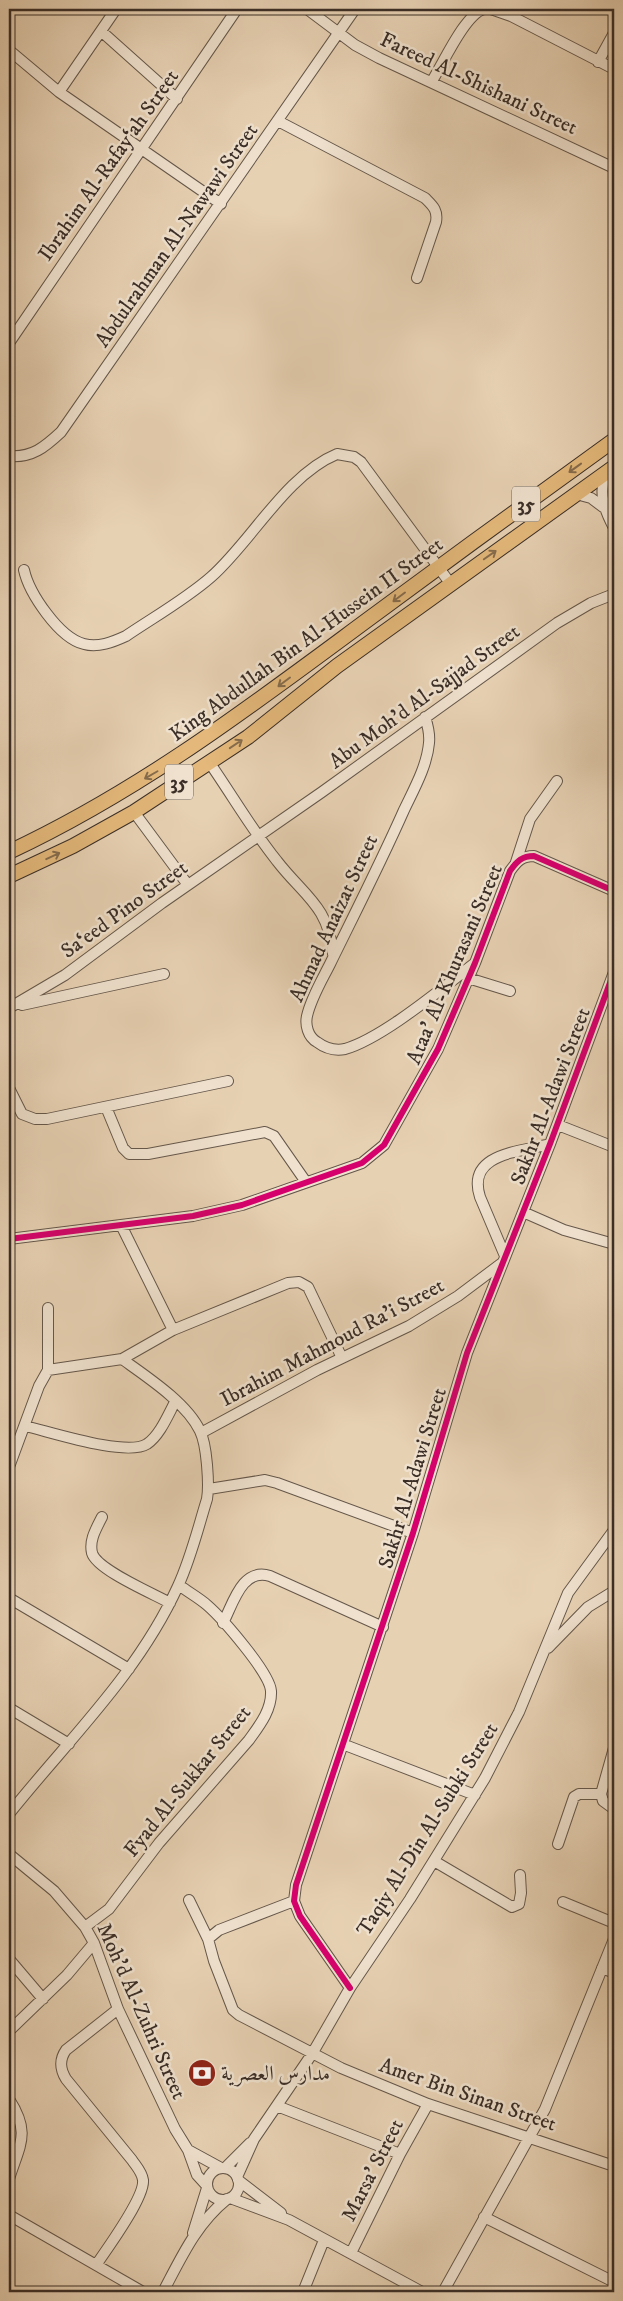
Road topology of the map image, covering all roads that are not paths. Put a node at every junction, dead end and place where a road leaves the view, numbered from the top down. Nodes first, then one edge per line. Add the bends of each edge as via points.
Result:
1 (116, 9) edge
2 (237, 9) edge
3 (307, 9) edge
4 (355, 9) edge
5 (484, 9) edge
6 (491, 9) edge
7 (101, 31) junction
8 (339, 31) junction
9 (614, 33) edge
10 (9, 50) edge
11 (598, 62) junction
12 (614, 69) edge
13 (432, 81) junction
14 (59, 92) junction
15 (177, 99) junction
16 (278, 121) junction
17 (141, 149) junction
18 (614, 168) edge
19 (220, 204) junction
20 (417, 278) dead end
21 (10, 336) edge
22 (614, 440) edge
23 (9, 456) edge
24 (610, 470) edge
25 (576, 494) junction
26 (603, 508) junction
27 (614, 528) edge
28 (438, 567) junction
29 (24, 570) dead end
30 (450, 583) junction
31 (614, 594) edge
32 (425, 717) junction
33 (209, 762) junction
34 (557, 781) dead end
35 (134, 812) junction
36 (258, 835) junction
37 (9, 852) edge
38 (516, 862) junction
39 (9, 876) edge
40 (188, 885) junction
41 (614, 891) edge
42 (334, 956) junction
43 (475, 963) junction
44 (614, 972) edge
45 (164, 974) dead end
46 (468, 978) junction
47 (510, 991) dead end
48 (10, 1007) edge
49 (228, 1081) dead end
50 (9, 1088) edge
51 (106, 1107) junction
52 (558, 1125) junction
53 (550, 1144) junction
54 (614, 1147) edge
55 (306, 1182) junction
56 (523, 1212) junction
57 (121, 1226) junction
58 (9, 1239) edge
59 (614, 1244) edge
60 (504, 1259) junction
61 (48, 1308) dead end
62 (173, 1330) junction
63 (342, 1358) junction
64 (122, 1359) junction
65 (48, 1370) junction
66 (175, 1402) junction
67 (25, 1426) junction
68 (201, 1433) junction
69 (9, 1467) edge
70 (209, 1489) junction
71 (102, 1517) dead end
72 (614, 1530) edge
73 (414, 1533) junction
74 (179, 1585) junction
75 (614, 1590) edge
76 (9, 1598) edge
77 (170, 1602) junction
78 (223, 1624) junction
79 (383, 1627) junction
80 (543, 1654) junction
81 (129, 1669) junction
82 (9, 1708) edge
83 (69, 1744) junction
84 (345, 1745) junction
85 (614, 1748) edge
86 (601, 1794) junction
87 (475, 1795) junction
88 (614, 1810) edge
89 (9, 1814) edge
90 (558, 1844) dead end
91 (9, 1854) edge
92 (434, 1861) junction
93 (520, 1875) dead end
94 (189, 1900) dead end
95 (294, 1901) junction
96 (563, 1902) dead end
97 (614, 1923) edge
98 (85, 1927) junction
99 (208, 1939) junction
100 (614, 1939) edge
101 (94, 1943) junction
102 (9, 1960) edge
103 (602, 1968) junction
104 (614, 1973) edge
105 (350, 1988) junction
106 (44, 1999) junction
107 (118, 2009) junction
108 (9, 2031) edge
109 (312, 2054) junction
110 (9, 2099) edge
111 (428, 2104) junction
112 (277, 2106) junction
113 (531, 2136) junction
114 (254, 2139) junction
115 (188, 2150) junction
116 (400, 2154) junction
117 (614, 2166) edge
118 (223, 2168) junction
119 (237, 2178) junction
120 (9, 2179) edge
121 (207, 2187) junction
122 (228, 2199) junction
123 (9, 2215) edge
124 (484, 2217) junction
125 (289, 2220) junction
126 (191, 2239) junction
127 (324, 2240) junction
128 (351, 2254) junction
129 (96, 2266) junction
130 (614, 2282) edge
131 (143, 2292) edge
132 (163, 2292) edge
133 (303, 2292) edge
134 (422, 2292) edge
135 (443, 2292) edge

1 - 7 street
2 - 15 street, Ibrahim Al-Rafay‘ah Street
3 - 8 street, Fareed Al-Shishani Street
4 - 8 street, Abdulrahman Al-Nawawi Street
5 - 13 street via 467,23
6 - 11 street
7 - 14 street
7 - 15 street
8 - 13 street, Fareed Al-Shishani Street via 355,45 379,58
8 - 16 street, Abdulrahman Al-Nawawi Street
9 - 11 street
10 - 14 street
11 - 12 street
13 - 18 street, Fareed Al-Shishani Street
14 - 17 street
15 - 17 street, Ibrahim Al-Rafay‘ah Street
16 - 19 street, Abdulrahman Al-Nawawi Street
16 - 20 street via 424,198 433,206 437,213 436,222
17 - 19 street
17 - 21 street, Ibrahim Al-Rafay‘ah Street
19 - 23 street, Abdulrahman Al-Nawawi Street via 61,432 32,454
22 -> 28 highway, King Abdullah Bin Al-Hussein II Street / 35
24 - 25 highway, King Abdullah Bin Al-Hussein II Street / 35
24 - 26 street via 602,490
25 - 26 street via 591,498
30 -> 25 highway, King Abdullah Bin Al-Hussein II Street / 35
26 - 27 street
28 - 29 street via 360,462 354,457 337,454 300,480 210,578 114,641 87,645 69,636 31,590
28 - 30 street
28 -> 37 highway, King Abdullah Bin Al-Hussein II Street / 35 via 212,736 103,803
33 -> 30 highway, King Abdullah Bin Al-Hussein II Street / 35 via 248,737 337,666
31 - 32 street, Abu Moh'd Al-Sajjad Street via 557,623
32 - 36 street, Abu Moh'd Al-Sajjad Street
32 - 42 street, Ahmad Anaizat Street via 429,744 419,776 379,867
33 - 35 highway, King Abdullah Bin Al-Hussein II Street / 35
33 - 36 street
34 - 38 street via 530,819
39 -> 35 highway, King Abdullah Bin Al-Hussein II Street / 35 via 74,846
35 - 40 street
36 - 40 street, Sa‘eed Pino Street
36 - 42 street via 318,907 332,935
38 - 41 street, Ataa' Al-Khurasani Street via 534,856
38 - 43 street, Ataa' Al-Khurasani Street via 510,870
40 - 48 street, Sa‘eed Pino Street via 65,975
42 - 43 street, Ahmad Anaizat Street via 313,999 306,1022 313,1040 334,1049 344,1049 373,1035
43 - 46 street, Ataa' Al-Khurasani Street
44 - 52 street, Sakhr Al-Adawi Street
45 - 48 street
46 - 47 street
46 - 55 street, Ataa' Al-Khurasani Street via 423,1078 384,1145 362,1163
49 - 51 street
50 - 51 street via 22,1114 35,1119
51 - 55 street via 119,1140 129,1154 148,1154 265,1132 274,1136
52 - 53 street, Sakhr Al-Adawi Street
52 - 54 street
53 - 56 street, Sakhr Al-Adawi Street
53 - 60 street via 497,1158 486,1163 478,1173 480,1197
55 - 57 street, Ataa' Al-Khurasani Street via 222,1210
56 - 59 street via 564,1230
56 - 60 street, Sakhr Al-Adawi Street
57 - 58 street, Ataa' Al-Khurasani Street
57 - 62 street
60 - 63 street, Ibrahim Mahmoud Ra'i Street via 433,1312
60 - 73 street, Sakhr Al-Adawi Street via 466,1353
61 - 65 street
62 - 63 street via 288,1283 299,1282 308,1287
62 - 64 street
63 - 68 street, Ibrahim Mahmoud Ra'i Street
64 - 65 street
64 - 66 street
65 - 67 street
66 - 67 street via 158,1431 148,1443 138,1448 111,1447
66 - 68 street
67 - 69 street
68 - 70 street
70 - 73 street via 271,1482 324,1498
70 - 74 street
71 - 77 street via 92,1536 91,1547 97,1562
72 - 80 street, Taqiy Al-Din Al-Subki Street via 572,1586
73 - 79 street, Sakhr Al-Adawi Street
74 - 77 street
74 - 78 street, Fyad Al-Sukkar Street via 208,1606
75 - 80 street via 588,1607
76 - 81 street
77 - 81 street
78 - 79 street via 245,1580 258,1573
78 - 98 street, Fyad Al-Sukkar Street via 262,1668 268,1680 271,1691 266,1713 250,1740 159,1843 108,1909
79 - 84 street, Sakhr Al-Adawi Street
80 - 87 street, Taqiy Al-Din Al-Subki Street via 510,1731
81 - 83 street
82 - 83 street
83 - 89 street
84 - 87 street
84 - 95 street, Sakhr Al-Adawi Street via 299,1875
85 - 86 street
86 - 88 street
86 - 90 street via 574,1797
87 - 92 street, Taqiy Al-Din Al-Subki Street
91 - 98 street, Moh'd Al-Zuhri Street via 54,1891
92 - 93 street via 512,1907 519,1904
92 - 105 street, Taqiy Al-Din Al-Subki Street
94 - 99 street, Amer Bin Sinan Street
95 - 99 street via 219,1930
95 - 105 street via 300,1916
96 - 97 street
98 - 101 street, Moh'd Al-Zuhri Street
99 - 109 street, Amer Bin Sinan Street via 233,2010
100 - 103 street
101 - 106 street
101 - 107 street, Moh'd Al-Zuhri Street
102 - 106 street
103 - 104 street
103 - 113 street
105 - 109 street, Taqiy Al-Din Al-Subki Street
106 - 108 street
107 - 115 street, Moh'd Al-Zuhri Street
107 - 129 street via 61,2057 66,2079 139,2169 143,2181 135,2205
109 - 111 street, Amer Bin Sinan Street
109 - 112 street, Taqiy Al-Din Al-Subki Street
110 - 120 street via 23,2129
111 - 113 street, Amer Bin Sinan Street
111 - 116 street, Marsa' Street
112 - 114 street, Taqiy Al-Din Al-Subki Street
112 - 116 street
113 - 117 street, Amer Bin Sinan Street
113 - 124 street
114 - 118 street, Taqiy Al-Din Al-Subki Street
114 - 119 street, Taqiy Al-Din Al-Subki Street
115 - 118 street, Moh'd Al-Zuhri Street
115 - 121 street, Moh'd Al-Zuhri Street via 197,2175
116 - 128 street, Marsa' Street
118 - 119 street
118 - 121 street via 210,2174
119 - 122 street via 237,2190
119 - 125 street
121 - 122 street via 215,2198
121 - 126 street
122 - 125 street
122 - 126 street via 212,2212
123 - 129 street
124 - 130 street
124 - 135 street
125 - 127 street
126 - 132 street
127 - 128 street
127 - 133 street
128 - 134 street
129 - 131 street

